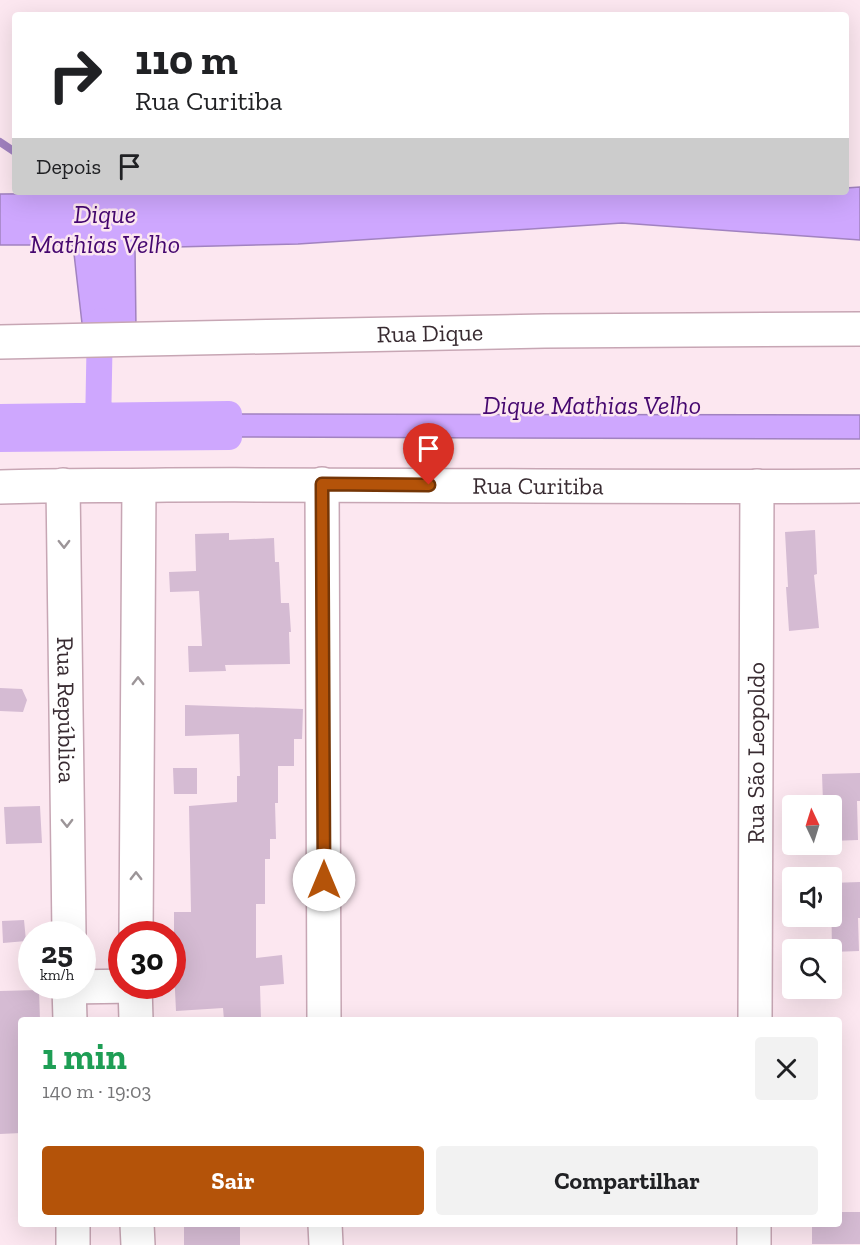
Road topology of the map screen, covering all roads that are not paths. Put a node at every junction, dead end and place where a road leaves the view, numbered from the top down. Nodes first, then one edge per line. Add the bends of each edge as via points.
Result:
1 (860, 330) edge
2 (0, 342) edge
3 (322, 484) junction
4 (63, 485) junction
5 (139, 486) junction
6 (757, 486) junction
7 (860, 486) edge
8 (0, 487) edge
9 (69, 921) edge
10 (136, 921) edge
11 (69, 999) edge
12 (135, 999) edge
13 (70, 1017) edge
14 (136, 1017) edge
15 (324, 1017) edge
16 (755, 1017) edge
17 (73, 1227) edge
18 (137, 1227) edge
19 (325, 1227) edge
20 (754, 1227) edge
21 (73, 1245) edge
22 (138, 1245) edge
23 (326, 1245) edge
24 (754, 1245) edge

1 - 2 street, Rua Dique via 545,331
3 - 5 street, Rua Curitiba
3 - 6 street, Rua Curitiba
3 - 15 street
4 - 5 street, Rua Curitiba
4 - 8 street, Rua Curitiba
4 -> 9 street, Rua República
10 -> 5 street
6 - 7 street, Rua Curitiba
6 - 16 street, Rua São Leopoldo
11 - 13 street
12 - 14 street
17 - 21 street
18 - 22 street
19 - 23 street
20 - 24 street

